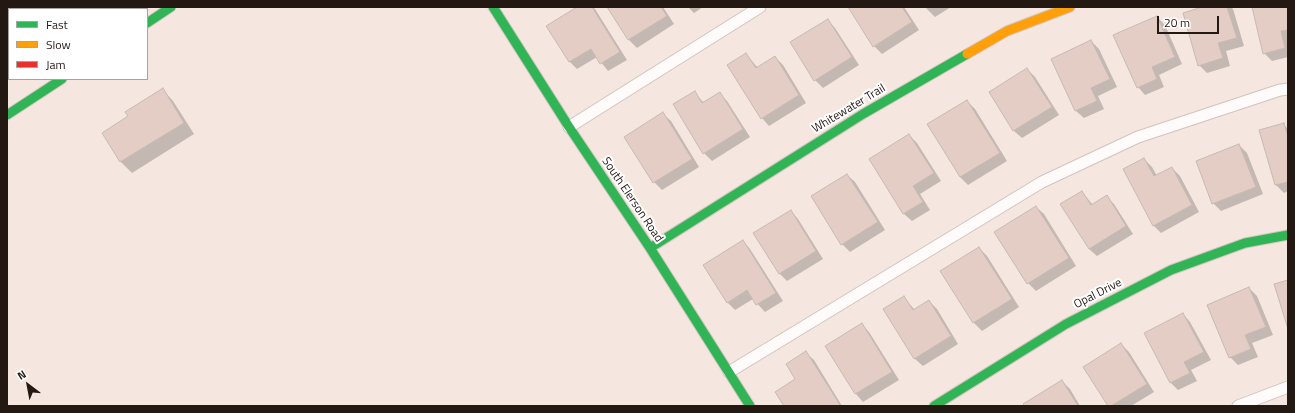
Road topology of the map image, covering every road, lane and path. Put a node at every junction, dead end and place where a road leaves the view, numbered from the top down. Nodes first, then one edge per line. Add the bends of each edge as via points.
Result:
1 (171, 7) edge
2 (493, 7) edge
3 (760, 7) edge
4 (1070, 7) edge
5 (148, 22) edge
6 (60, 80) edge
7 (1288, 88) edge
8 (7, 115) edge
9 (569, 127) junction
10 (1288, 235) edge
11 (650, 248) junction
12 (729, 372) junction
13 (1288, 387) edge
14 (750, 406) edge
15 (934, 406) edge
16 (1238, 406) edge

1 - 5 street
2 - 9 street, South Elerson Road
3 - 9 lane
4 - 11 street, Whitewater Trail via 1007,31 952,62 863,114
6 - 8 street
7 - 12 lane via 1138,137 1042,182
9 - 11 street, South Elerson Road
10 - 15 street, Opal Drive via 1245,243 1171,270 1066,324
11 - 12 street, South Elerson Road
12 - 14 street, South Elerson Road
13 - 16 lane

